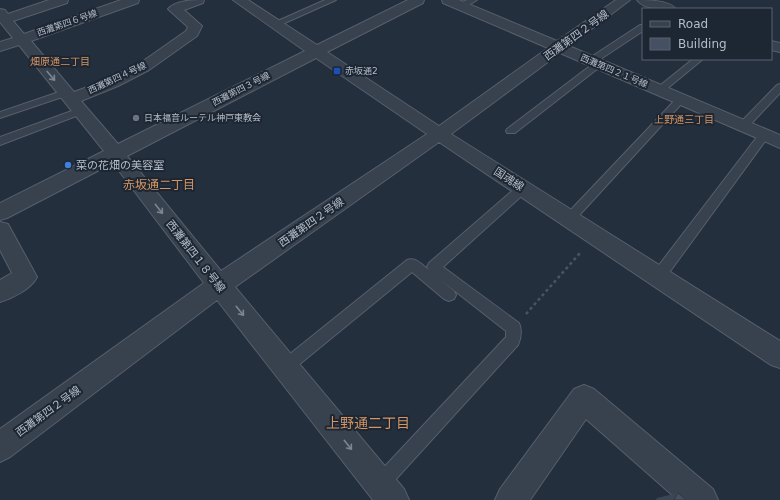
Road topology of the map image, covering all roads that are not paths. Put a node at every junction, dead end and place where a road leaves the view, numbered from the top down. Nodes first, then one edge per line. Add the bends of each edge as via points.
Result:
1 (62, 0) edge
2 (133, 0) edge
3 (198, 0) edge
4 (239, 0) edge
5 (332, 0) edge
6 (418, 0) edge
7 (624, 0) edge
8 (643, 0) edge
9 (461, 2) edge
10 (666, 8) edge
11 (2, 16) edge
12 (275, 24) junction
13 (642, 28) edge
14 (20, 39) junction
15 (0, 46) edge
16 (559, 47) junction
17 (316, 51) junction
18 (698, 60) edge
19 (595, 62) junction
20 (780, 86) edge
21 (660, 90) junction
22 (681, 99) junction
23 (72, 101) junction
24 (0, 115) edge
25 (743, 126) junction
26 (511, 131) dead end
27 (439, 134) junction
28 (764, 135) junction
29 (0, 141) edge
30 (780, 142) edge
31 (115, 153) junction
32 (523, 188) junction
33 (0, 212) edge
34 (569, 218) junction
35 (0, 230) edge
36 (658, 277) junction
37 (219, 285) junction
38 (0, 292) edge
39 (449, 295) dead end
40 (780, 356) edge
41 (285, 367) junction
42 (0, 446) edge
43 (387, 492) edge
44 (511, 500) edge
45 (702, 500) edge

1 - 11 street
2 - 14 street, 西灘第四６号線
3 - 23 street, 西灘第四４号線 via 175,9 195,26 192,33 144,67
4 - 12 street, 国魂線
5 - 12 lane
6 - 17 street, 西灘第四３号線
7 - 16 street, 西灘第四２号線
8 - 10 street
9 - 16 street, 西灘第四２１号線
11 - 14 street, 西灘第四１８号線
12 - 17 street, 国魂線
13 - 19 lane
14 - 15 street, 西灘第四６号線
14 -> 23 street, 西灘第四１８号線
16 - 19 street, 西灘第四２１号線
16 - 27 street, 西灘第四２号線
17 - 27 street, 国魂線
17 - 31 street, 西灘第四３号線
18 - 21 lane
19 - 21 street, 西灘第四２１号線
19 - 26 lane
20 - 25 lane
21 - 22 street, 西灘第四２１号線
22 - 25 street, 西灘第四２１号線
22 - 34 lane
23 - 24 lane
23 - 29 lane
23 - 31 street, 西灘第四１８号線
25 - 28 street, 西灘第四２１号線
27 - 32 street, 国魂線
27 - 37 street, 西灘第四２号線
28 - 30 street, 西灘第四２１号線
28 - 36 lane
31 - 33 street, 西灘第四３号線
31 -> 37 street, 西灘第四１８号線
32 - 34 street, 国魂線
32 - 43 lane via 434,267 514,328 513,340
34 - 36 street, 国魂線
35 - 38 street via 26,277
36 - 40 street, 国魂線
37 -> 41 street, 西灘第四１８号線
37 - 42 street, 西灘第四２号線
39 - 41 lane via 412,264
41 -> 43 street, 西灘第四１８号線
44 - 45 street via 584,400

